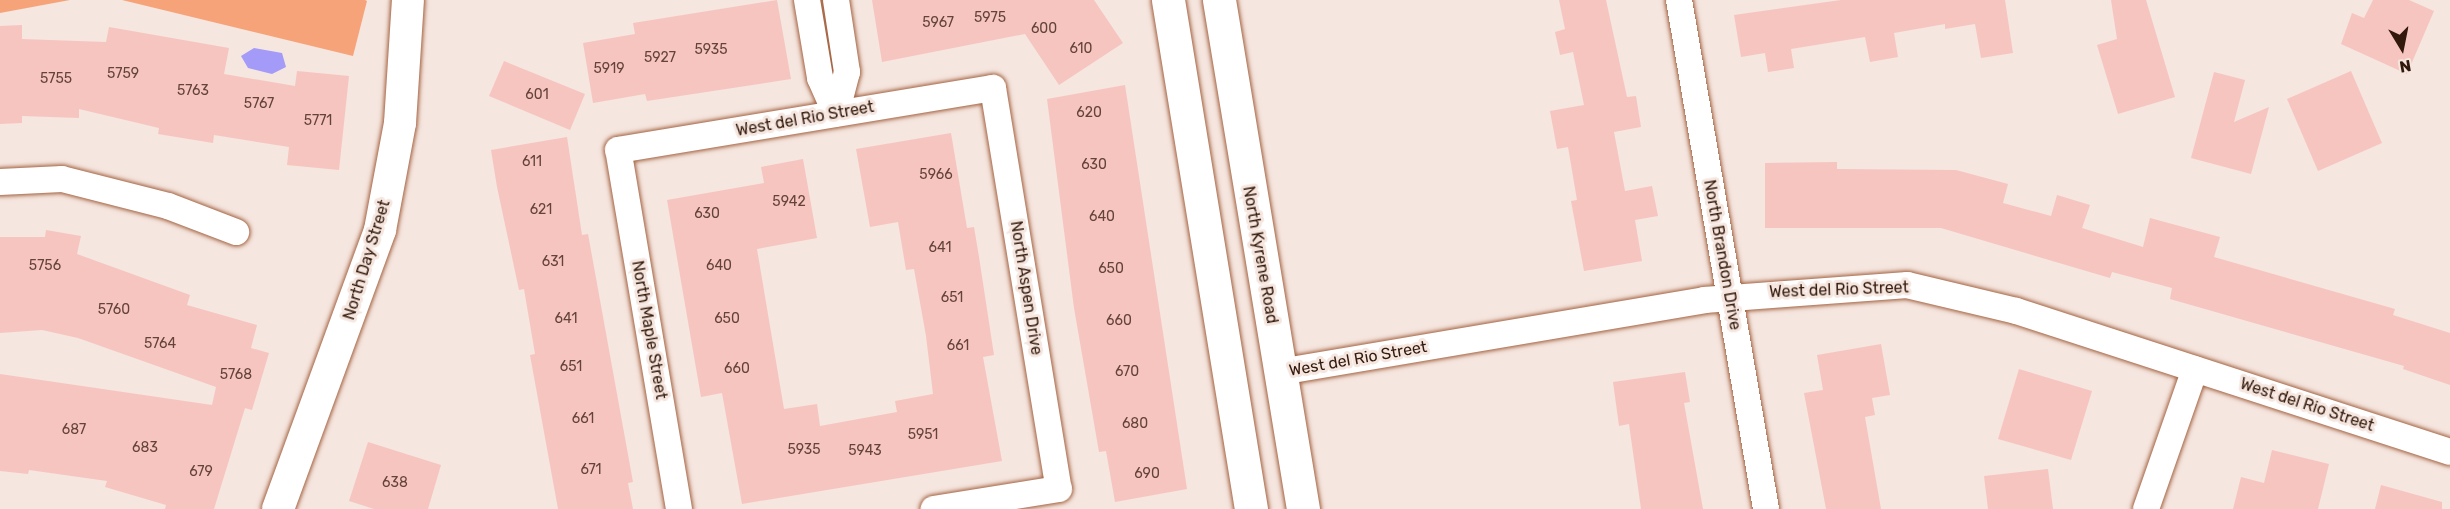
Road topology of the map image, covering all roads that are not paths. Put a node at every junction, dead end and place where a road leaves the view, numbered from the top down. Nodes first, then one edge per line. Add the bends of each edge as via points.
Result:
1 (408, 0) edge
2 (807, 0) edge
3 (836, 0) edge
4 (1168, 0) edge
5 (1219, 0) edge
6 (1679, 0) edge
7 (993, 88) joint
8 (836, 114) junction
9 (618, 150) joint
10 (0, 182) edge
11 (236, 232) dead end
12 (1729, 297) junction
13 (2195, 369) junction
14 (1280, 372) junction
15 (2450, 452) edge
16 (278, 509) edge
17 (679, 509) edge
18 (934, 509) edge
19 (1251, 509) edge
20 (1303, 509) edge
21 (1766, 509) edge
22 (2145, 509) edge

1 - 16 street, North Day Street via 400,123 380,230
2 - 8 street via 820,78
3 - 8 street via 847,72
4 - 19 main road
5 - 14 main road, North Kyrene Road
6 - 12 street, North Brandon Drive
7 - 8 street, West del Rio Street
7 - 18 street, North Aspen Drive via 1059,489
8 - 9 street, West del Rio Street
9 - 17 street, North Maple Street
10 - 11 street via 62,179 168,206
12 - 13 street, West del Rio Street via 1907,285 2016,311
12 - 14 street, West del Rio Street
12 - 21 street, North Brandon Drive
13 - 15 street, West del Rio Street
13 - 22 street
14 - 20 main road, North Kyrene Road

